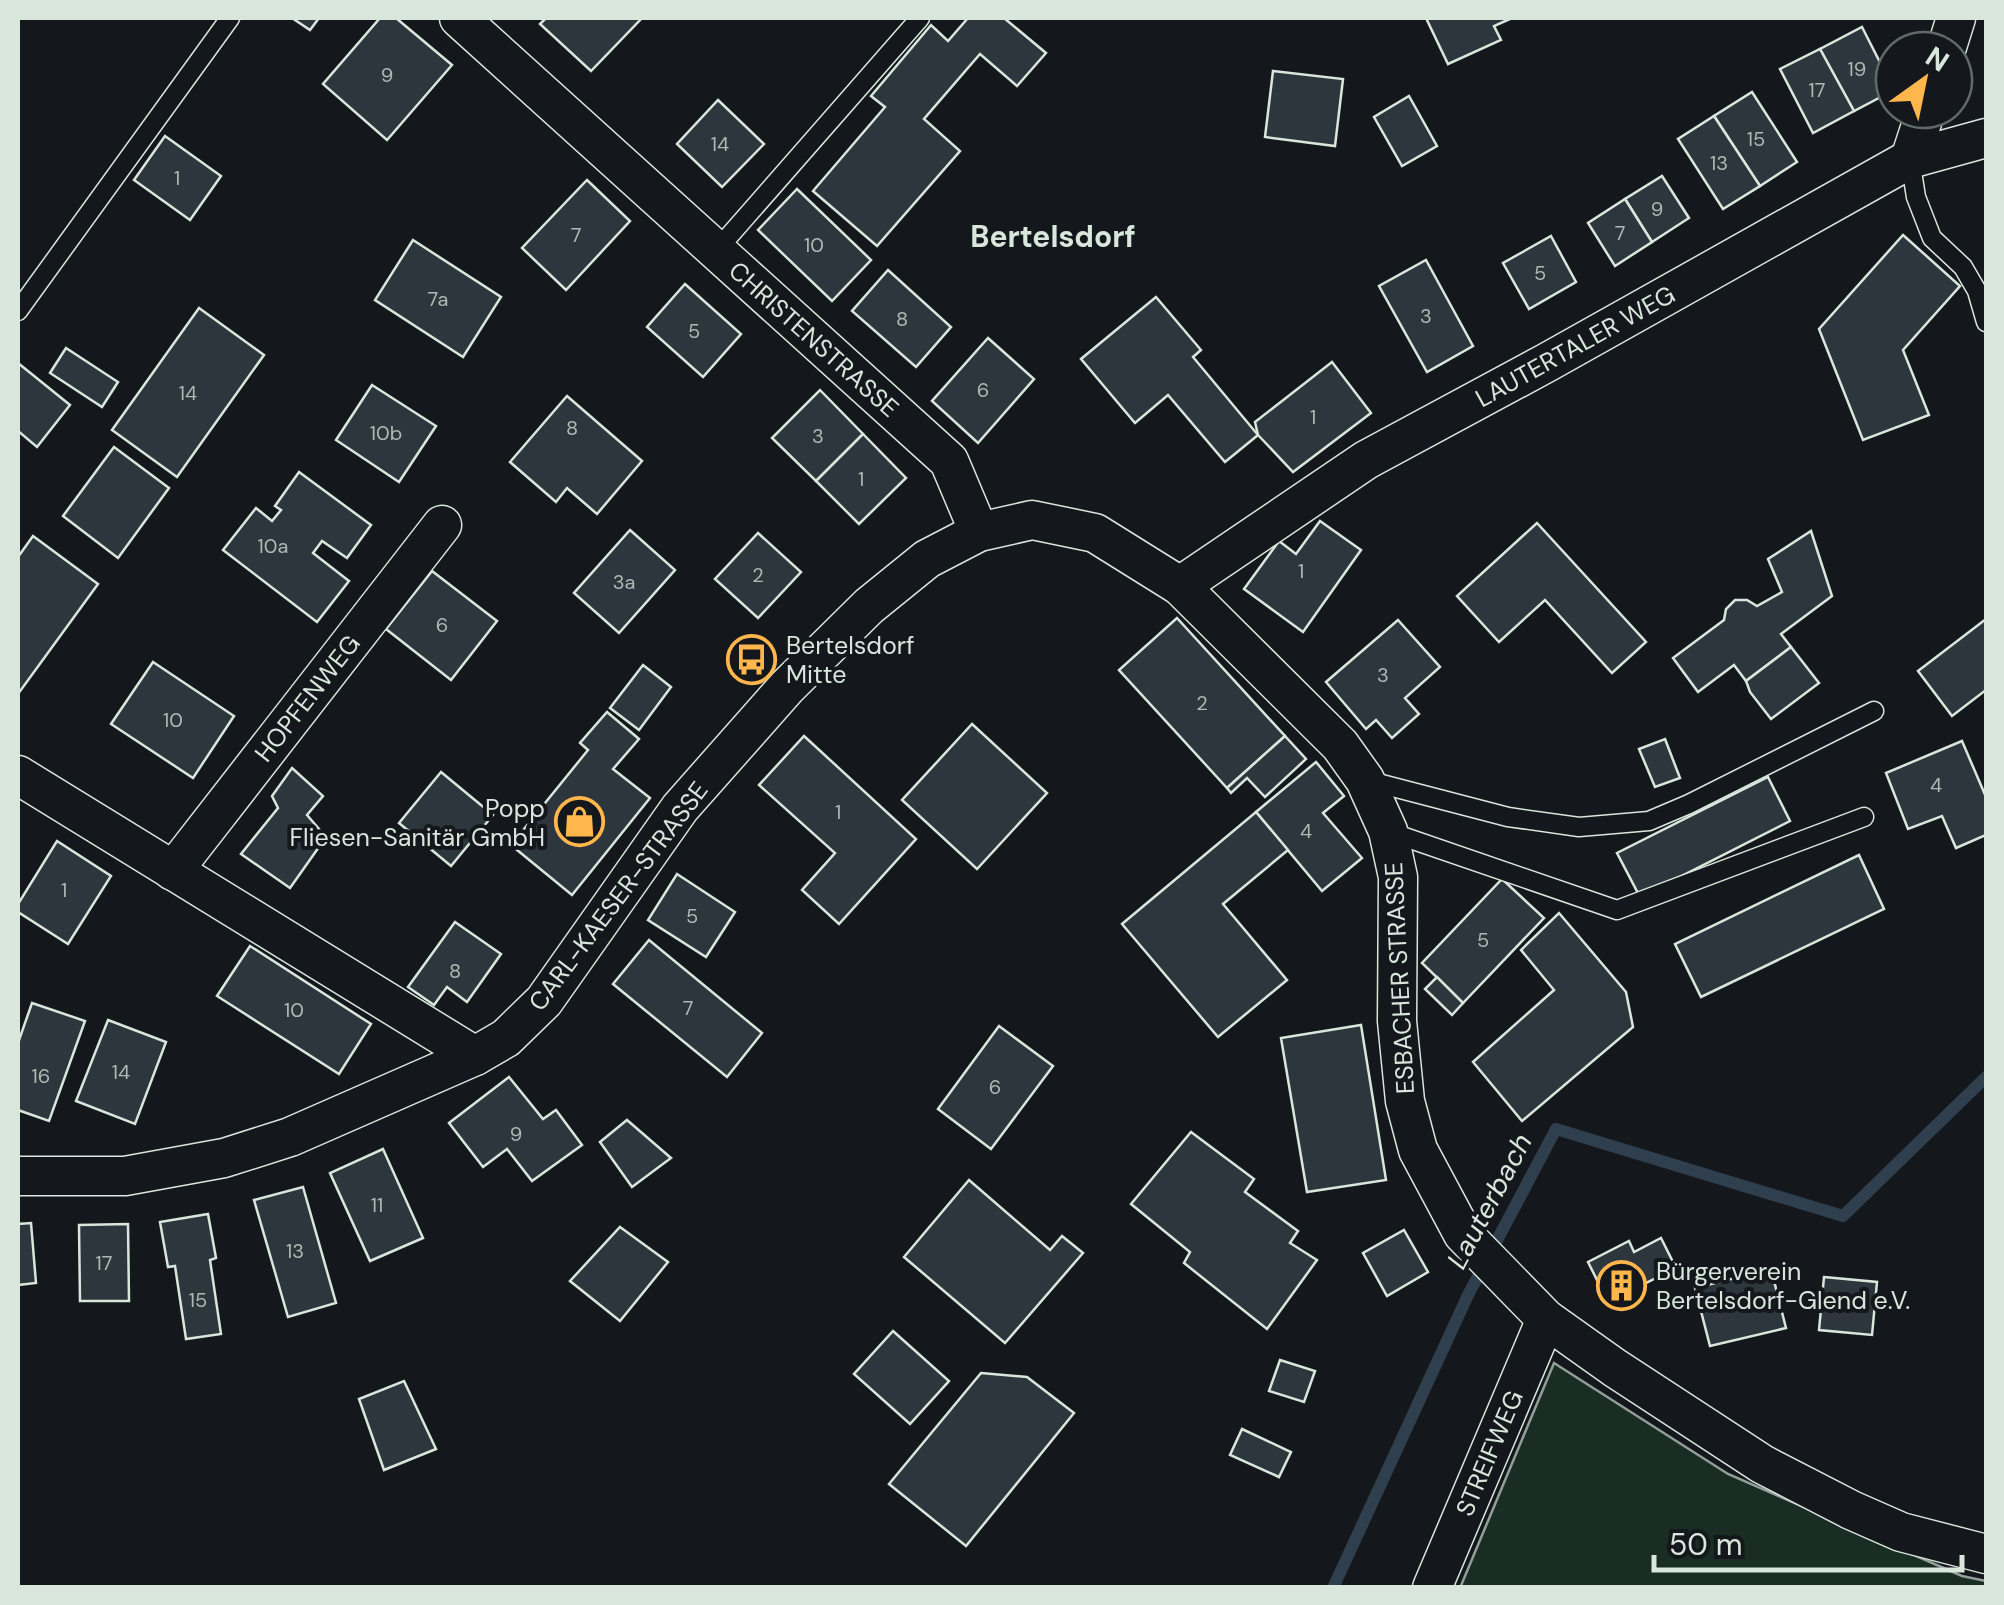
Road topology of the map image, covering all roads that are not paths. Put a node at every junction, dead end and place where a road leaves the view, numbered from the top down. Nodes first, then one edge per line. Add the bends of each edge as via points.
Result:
1 (230, 18) edge
2 (459, 18) edge
3 (920, 18) edge
4 (1920, 130) edge
5 (1986, 138) edge
6 (1910, 160) junction
7 (716, 251) junction
8 (18, 311) edge
9 (1986, 322) edge
10 (442, 525) dead end
11 (979, 532) junction
12 (1180, 586) junction
13 (1874, 711) dead end
14 (18, 775) edge
15 (1366, 780) junction
16 (1864, 817) dead end
17 (1388, 831) junction
18 (173, 871) junction
19 (475, 1056) junction
20 (18, 1176) edge
21 (1546, 1318) junction
22 (1986, 1554) edge
23 (1432, 1588) edge

1 - 8 lane
2 - 7 street, CHRISTENSTRASSE
3 - 7 lane
4 - 6 street
5 - 6 street, LAUTERTALER WEG
6 - 9 lane via 1932,238 1963,267
6 - 12 street, LAUTERTALER WEG via 1366,460
7 - 11 street, CHRISTENSTRASSE via 949,462
10 - 18 street, HOPFENWEG
11 - 12 street via 1032,520 1095,534
11 - 19 street, CARL-KAESER-STRASSE via 927,559 787,687 680,808 544,1001 506,1038
12 - 15 street, ESBACHER STRASSE via 1340,745
13 - 15 lane via 1649,821 1579,826 1508,817
14 - 18 street
15 - 17 street, ESBACHER STRASSE
16 - 17 lane via 1618,910
17 - 21 street, ESBACHER STRASSE via 1398,877 1397,1021 1418,1150 1463,1234
18 - 19 street
19 - 20 street, CARL-KAESER-STRASSE via 290,1137 224,1158 125,1176
21 - 22 street, ESBACHER STRASSE via 1762,1464 1901,1532
21 - 23 street, STREIFWEG

